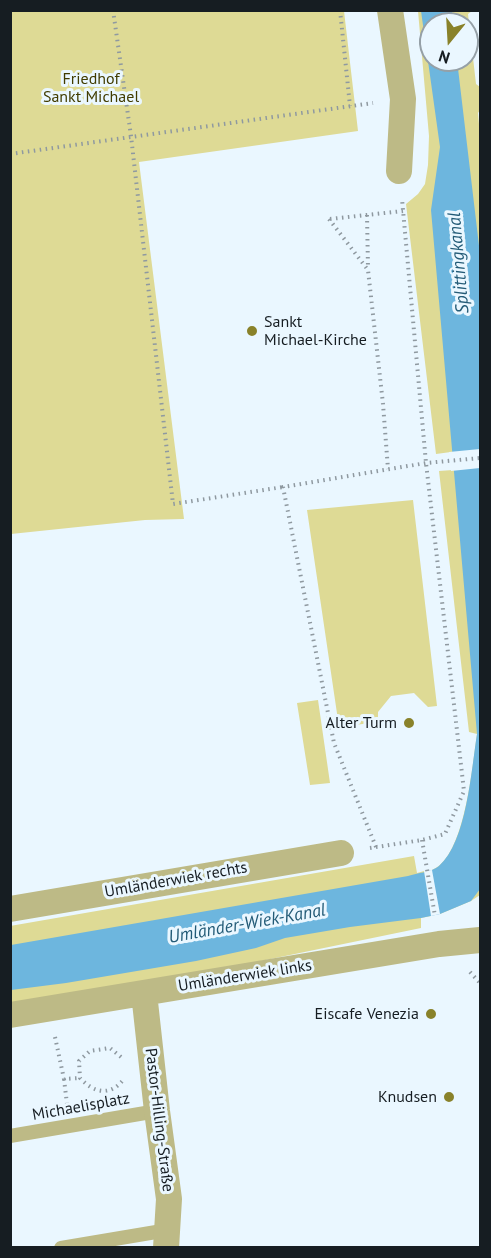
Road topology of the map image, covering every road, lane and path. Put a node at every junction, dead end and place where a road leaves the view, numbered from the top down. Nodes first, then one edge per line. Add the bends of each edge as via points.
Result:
1 (113, 10) edge
2 (340, 10) edge
3 (390, 10) edge
4 (403, 99) junction
5 (350, 106) junction
6 (131, 136) junction
7 (10, 154) edge
8 (399, 171) joint
9 (403, 211) junction
10 (367, 215) junction
11 (368, 270) junction
12 (480, 458) edge
13 (426, 463) junction
14 (388, 469) junction
15 (284, 487) junction
16 (422, 840) junction
17 (376, 847) junction
18 (341, 852) joint
19 (10, 909) edge
20 (435, 915) dead end
21 (480, 940) edge
22 (144, 993) junction
23 (10, 1015) edge
24 (55, 1036) dead end
25 (152, 1067) junction
26 (127, 1069) junction
27 (80, 1077) junction
28 (157, 1111) junction
29 (10, 1136) edge
30 (167, 1239) edge
31 (61, 1248) edge

1 - 6 path
2 - 5 path
3 - 4 street
4 - 5 path
4 - 8 street
5 - 6 path
6 - 7 path
6 - 15 path via 173,504
8 - 9 path
9 - 10 path
9 - 13 path
10 - 11 path
10 - 11 path via 329,219
11 - 14 path
12 - 13 path
13 - 14 path
13 - 16 path via 464,791 445,834
14 - 15 path
15 - 17 path via 334,743
16 - 17 path
16 - 20 path
17 - 18 path
18 - 19 street, Umländerwiek rechts
21 - 22 street, Umländerwiek links
22 - 23 street, Umländerwiek links
22 - 25 street, Pastor-Hilling-Straße
24 - 27 path via 64,1079
25 - 26 path
25 - 28 street, Pastor-Hilling-Straße
26 - 27 path via 118,1087 105,1092 89,1088
26 - 27 path via 124,1059 110,1048 90,1051 80,1061
28 - 29 lane, Michaelisplatz
28 - 30 street, Pastor-Hilling-Straße via 169,1199
30 - 31 lane

